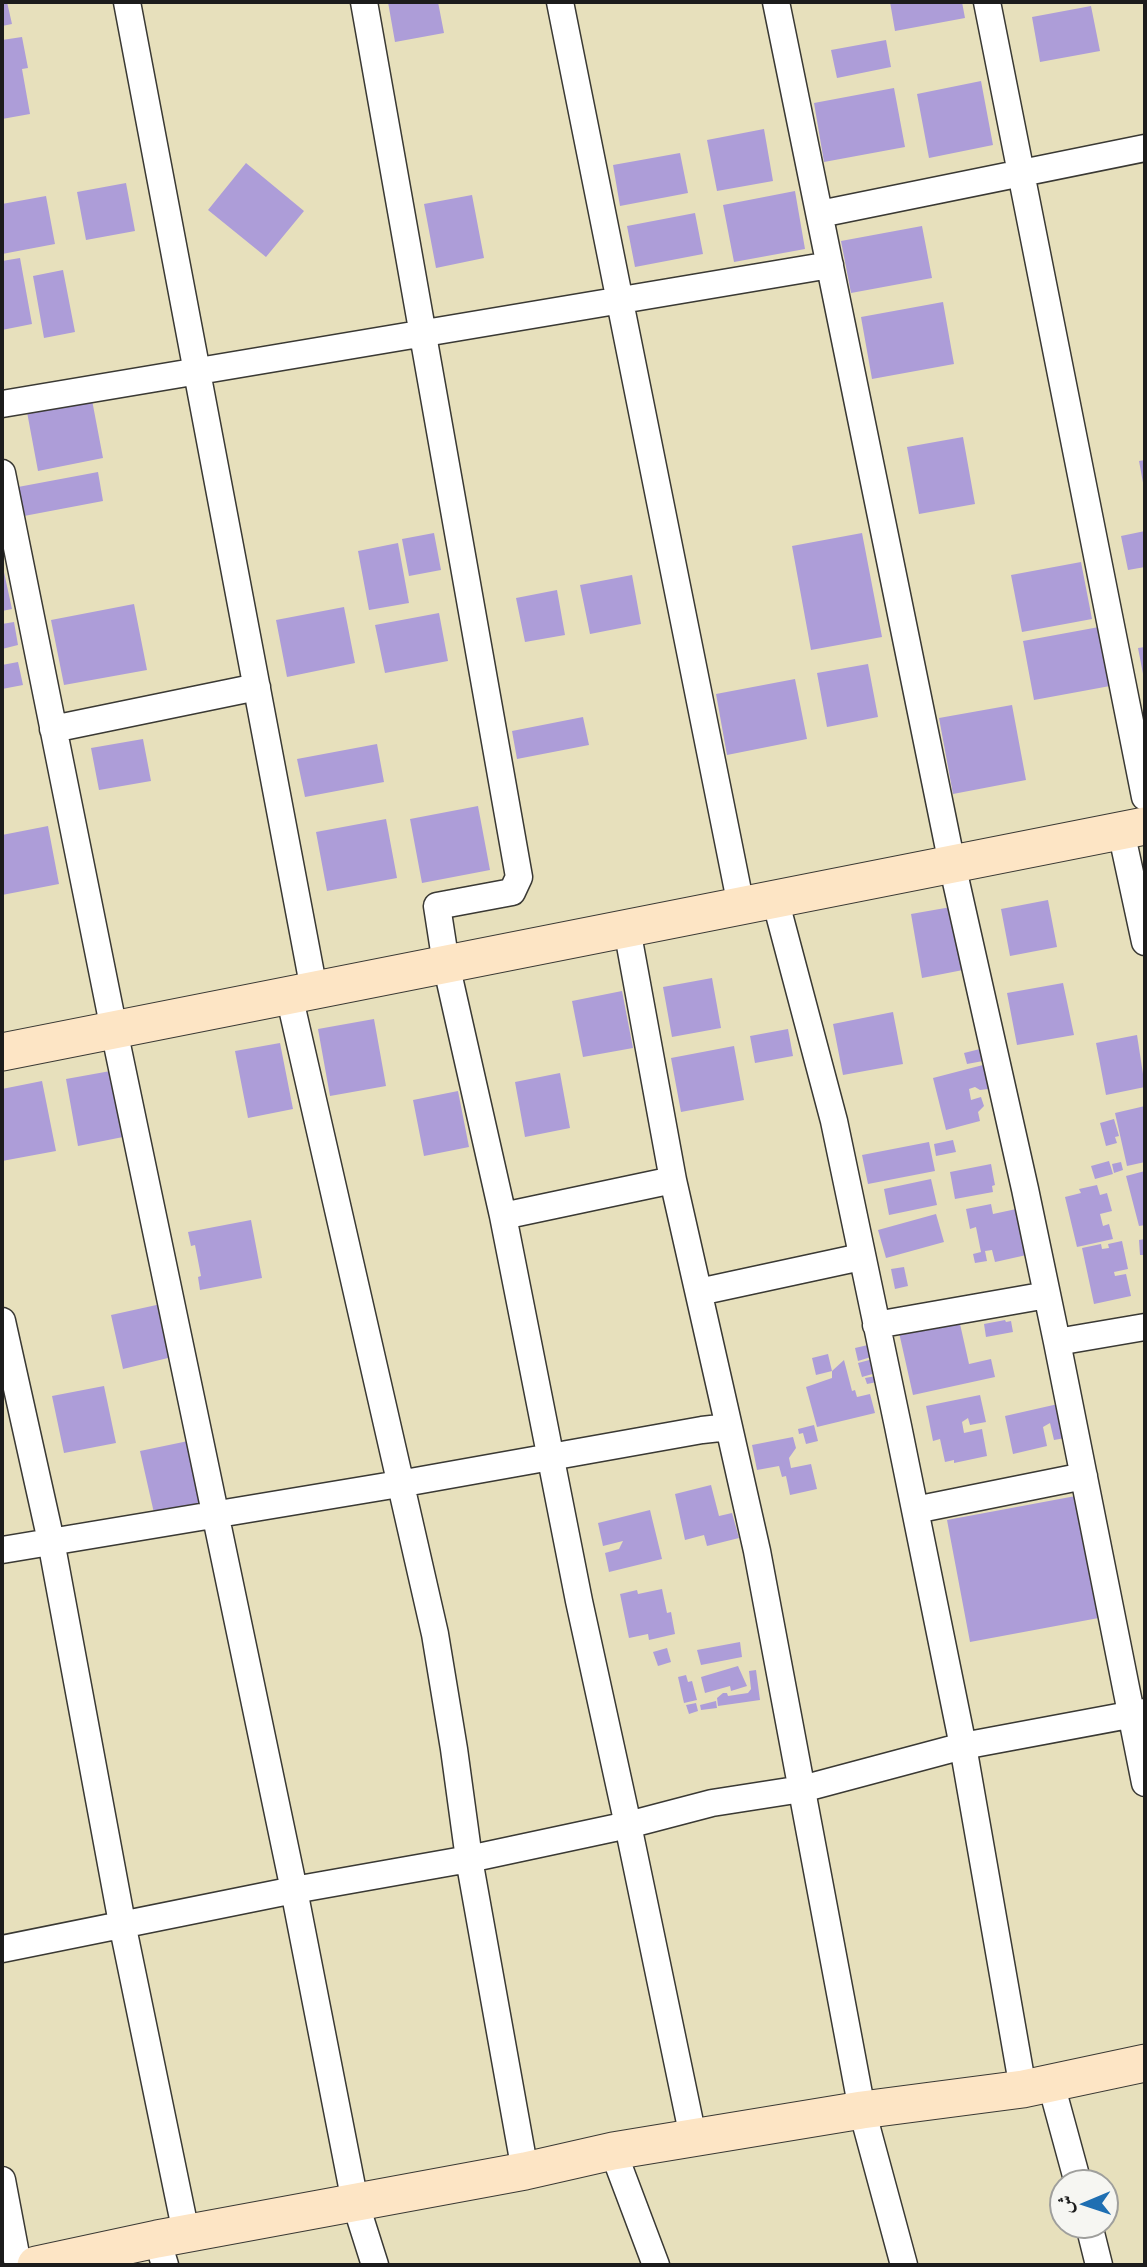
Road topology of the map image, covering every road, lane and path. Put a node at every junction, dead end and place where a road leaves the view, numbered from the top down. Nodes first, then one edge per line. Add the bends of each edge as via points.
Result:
1 (127, 2) edge
2 (364, 2) edge
3 (560, 2) edge
4 (776, 2) edge
5 (987, 2) edge
6 (1145, 148) edge
7 (1021, 173) junction
8 (820, 214) junction
9 (830, 265) junction
10 (620, 301) junction
11 (422, 334) junction
12 (197, 371) junction
13 (2, 404) edge
14 (2, 473) edge
15 (257, 687) junction
16 (53, 729) junction
17 (1145, 797) edge
18 (1133, 829) edge
19 (952, 864) junction
20 (758, 903) junction
21 (628, 929) junction
22 (1145, 942) edge
23 (446, 964) junction
24 (301, 993) junction
25 (114, 1030) junction
26 (2, 1052) edge
27 (673, 1180) junction
28 (503, 1216) junction
29 (861, 1257) junction
30 (699, 1292) junction
31 (1047, 1296) junction
32 (2, 1321) edge
33 (876, 1325) junction
34 (1145, 1327) edge
35 (1057, 1342) junction
36 (729, 1427) junction
37 (550, 1458) junction
38 (1084, 1476) junction
39 (399, 1484) junction
40 (915, 1510) junction
41 (216, 1513) junction
42 (51, 1541) junction
43 (2, 1549) edge
44 (1139, 1713) edge
45 (963, 1746) junction
46 (1145, 1783) edge
47 (802, 1789) junction
48 (628, 1825) junction
49 (469, 1859) junction
50 (294, 1890) junction
51 (122, 1923) junction
52 (2, 1949) edge
53 (1145, 2063) edge
54 (1037, 2086) junction
55 (862, 2109) junction
56 (693, 2137) junction
57 (613, 2151) junction
58 (1072, 2169) edge
59 (525, 2171) junction
60 (2, 2180) edge
61 (355, 2202) junction
62 (1092, 2239) edge
63 (169, 2246) edge
64 (18, 2265) edge
65 (36, 2265) edge
66 (375, 2265) edge
67 (656, 2265) edge
68 (904, 2265) edge
69 (1099, 2265) edge

1 - 12 street
2 - 11 street
3 - 10 street
4 - 8 street
5 - 7 street
6 - 7 street
7 - 8 street
7 - 17 street
8 - 9 street
9 - 10 street
9 - 19 street
10 - 11 street
10 - 20 street
11 - 12 street
11 - 23 street via 519,877 512,892 437,906
12 - 13 street
12 - 15 street
14 - 16 street
15 - 16 street
15 - 24 street
16 - 25 street
18 - 19 street
18 - 22 street
19 - 20 street
19 - 31 street
20 - 21 street
20 - 29 street via 834,1121
21 - 23 street
21 - 27 street
23 - 24 street
23 - 28 street
24 - 25 street
24 - 39 street
25 - 26 street
25 - 41 street
27 - 28 street
27 - 30 street
28 - 37 street
29 - 30 street
29 - 33 street
30 - 36 street
31 - 33 street
31 - 35 street
32 - 42 street
33 - 40 street
34 - 35 street
35 - 38 street
36 - 37 street
36 - 47 street
37 - 39 street
37 - 48 street
38 - 40 street
38 - 44 street
39 - 41 street
39 - 49 street via 435,1634
40 - 45 street
41 - 42 street
41 - 50 street
42 - 43 street
42 - 51 street
44 - 45 street
44 - 46 street
45 - 47 street
45 - 54 street
47 - 48 street via 712,1803
47 - 55 street
48 - 49 street
48 - 56 street
49 - 50 street
49 - 59 street
50 - 51 street
50 - 61 street
51 - 52 street
51 - 63 street
53 - 54 street
54 - 55 street
54 - 58 street
55 - 56 street
55 - 68 street
56 - 57 street
57 - 59 street
57 - 67 street
59 - 61 street
60 - 64 street
61 - 63 street
61 - 66 street
62 - 69 street
63 - 65 street

